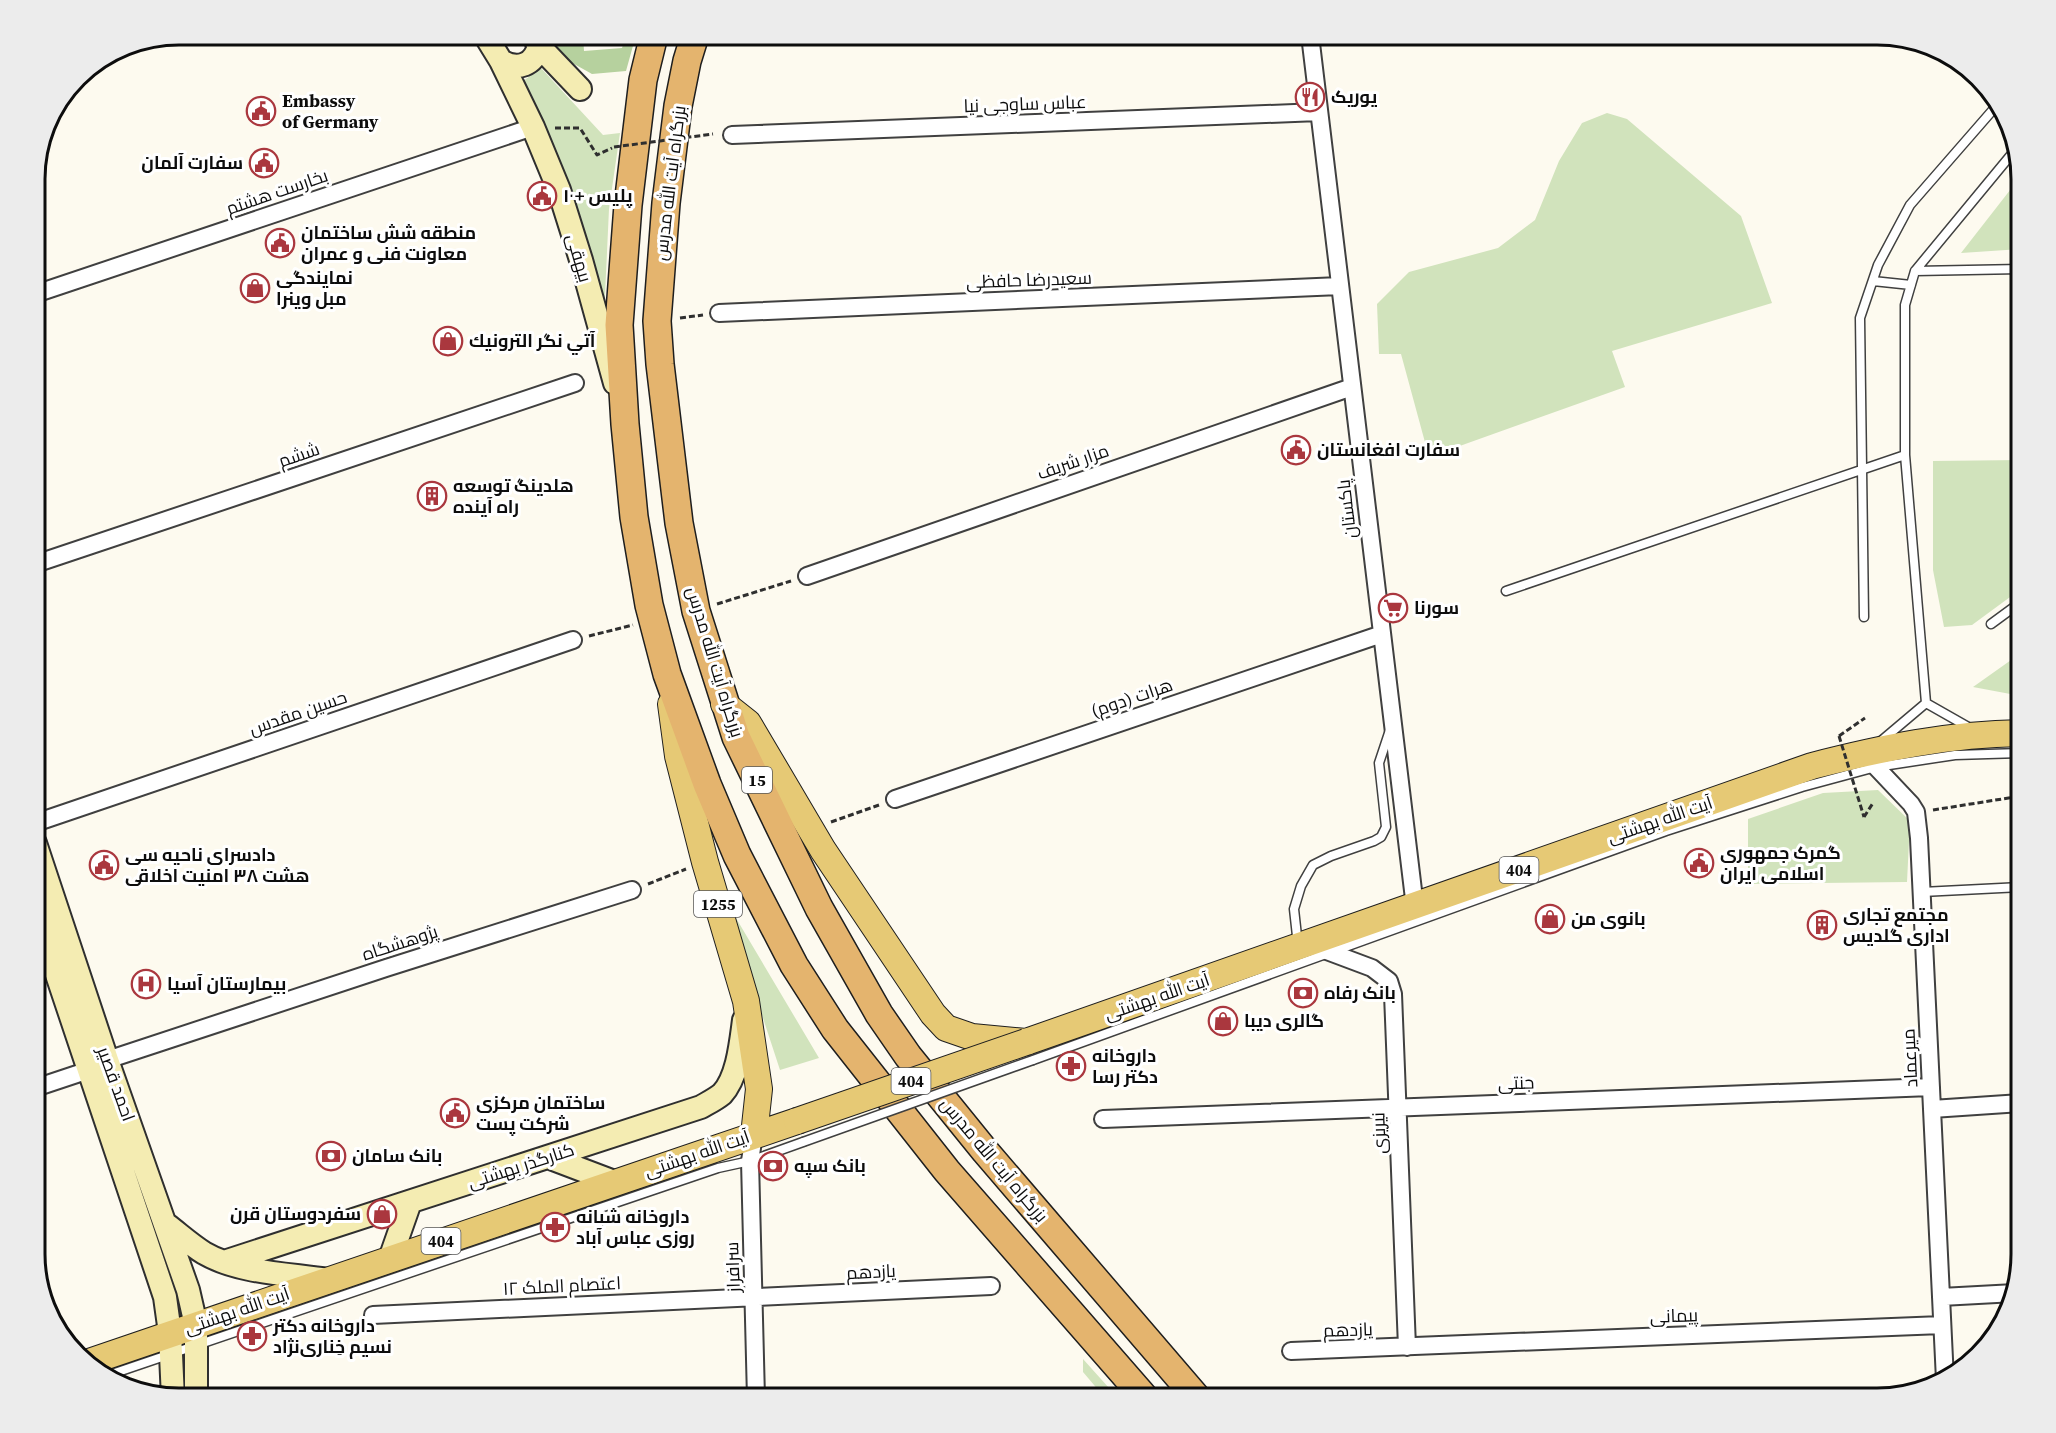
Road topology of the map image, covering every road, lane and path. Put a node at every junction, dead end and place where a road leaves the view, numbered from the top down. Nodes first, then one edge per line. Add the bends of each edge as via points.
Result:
1 (491, 45) edge
2 (535, 45) edge
3 (540, 45) edge
4 (651, 45) edge
5 (692, 45) edge
6 (1311, 45) edge
7 (501, 62) junction
8 (580, 89) dead end
9 (1992, 111) edge
10 (1319, 112) junction
11 (532, 127) junction
12 (713, 134) dead end
13 (732, 135) dead end
14 (2009, 157) edge
15 (2011, 269) edge
16 (1916, 271) junction
17 (1873, 281) junction
18 (1911, 285) junction
19 (1340, 286) junction
20 (45, 291) edge
21 (719, 313) joint
22 (657, 321) junction
23 (575, 382) dead end
24 (1352, 387) junction
25 (625, 424) junction
26 (1905, 455) junction
27 (1861, 471) junction
28 (45, 561) edge
29 (807, 576) joint
30 (1506, 591) dead end
31 (2011, 610) edge
32 (696, 611) junction
33 (1863, 617) dead end
34 (653, 620) junction
35 (1991, 624) dead end
36 (1382, 634) junction
37 (573, 640) joint
38 (667, 674) junction
39 (1926, 703) junction
40 (724, 704) junction
41 (1866, 718) dead end
42 (1393, 724) junction
43 (2011, 733) edge
44 (1979, 734) junction
45 (2011, 753) edge
46 (1872, 760) junction
47 (2011, 798) edge
48 (895, 799) joint
49 (1873, 803) dead end
50 (1916, 812) junction
51 (45, 820) edge
52 (810, 829) junction
53 (705, 862) junction
54 (45, 878) edge
55 (2011, 888) edge
56 (632, 890) joint
57 (1922, 892) junction
58 (1414, 907) junction
59 (45, 934) edge
60 (1303, 946) junction
61 (1333, 952) junction
62 (746, 1001) junction
63 (1030, 1051) junction
64 (98, 1065) junction
65 (45, 1084) edge
66 (1931, 1087) junction
67 (2011, 1104) edge
68 (1398, 1107) junction
69 (1932, 1109) junction
70 (1103, 1119) dead end
71 (800, 1131) junction
72 (754, 1135) junction
73 (548, 1157) junction
74 (750, 1161) junction
75 (614, 1182) junction
76 (410, 1202) junction
77 (166, 1225) junction
78 (390, 1259) junction
79 (224, 1262) junction
80 (328, 1280) junction
81 (991, 1286) dead end
82 (2004, 1294) edge
83 (753, 1297) junction
84 (1941, 1297) junction
85 (373, 1315) dead end
86 (1942, 1325) junction
87 (196, 1335) junction
88 (171, 1343) junction
89 (1407, 1347) junction
90 (1291, 1351) dead end
91 (98, 1360) edge
92 (1944, 1370) edge
93 (115, 1371) edge
94 (173, 1388) edge
95 (196, 1388) edge
96 (756, 1388) edge
97 (1136, 1388) edge
98 (1188, 1388) edge

1 - 7 main road, بیهقی
2 - 7 main road via 534,59 521,66
3 - 8 main road
4 - 25 highway, بزرگراه آیت الله مدرس via 643,80 627,217 619,325
5 - 22 highway, بزرگراه آیت الله مدرس / 15 via 670,162
6 - 10 street, پاکستان
7 - 11 main road, بیهقی
9 - 17 lane via 1910,205
10 - 13 street, عباس ساوجی نیا
10 - 19 street, پاکستان
11 - 12 path, bridge via 580,128 597,155 614,147
11 - 20 street, بخارست هشتم
11 - 25 main road, بیهقی via 559,190 581,260
14 - 16 lane
15 - 16 lane
16 - 18 lane
17 - 18 lane
17 - 27 lane via 1860,318
18 - 26 lane via 1905,305
19 - 21 street, سعیدرضا حافظی
19 - 24 street, پاکستان
21 - 22 path
22 - 32 highway, بزرگراه آیت الله مدرس / 15 via 679,523
23 - 28 street, ششم
24 - 29 street, مزار شریف
24 - 36 street, پاکستان
25 - 34 highway, بزرگراه آیت الله مدرس via 634,517
26 - 27 lane
26 - 39 lane
27 - 30 lane
27 - 33 lane
29 - 32 path
31 - 35 lane
32 - 40 highway, بزرگراه آیت الله مدرس / 15
34 - 37 path
34 - 38 highway, بزرگراه آیت الله مدرس
36 - 42 street, پاکستان
36 - 48 street, هرات (دوم)
37 - 51 street, حسین مقدس
38 - 53 main road, 1255 via 678,756
38 - 97 highway, بزرگراه آیت الله مدرس via 737,855 794,965 835,1029 947,1171
39 - 44 lane
39 - 46 lane
40 - 52 main road via 748,723
40 - 98 highway, بزرگراه آیت الله مدرس / 15 via 736,738 819,908 879,1014 985,1151
41 - 49 path, bridge via 1839,736 1864,817
42 - 58 street, پاکستان
42 - 60 lane via 1378,764 1386,827 1374,841 1313,865 1294,909
43 - 44 main road, آیت الله بهشتی / 404
44 - 46 main road, آیت الله بهشتی / 404 via 1926,741
45 - 46 lane
46 - 50 street
46 - 58 main road, آیت الله بهشتی / 404 via 1812,766
46 - 61 lane
47 - 50 path
48 - 52 path
50 - 57 street, میرعماد
52 - 63 main road via 946,1028
53 - 56 path
53 - 62 main road, 1255
54 - 64 main road, احمد قصیر
55 - 57 lane
56 - 64 street, پژوهشگاه
57 - 66 street, میرعماد
58 - 60 main road, آیت الله بهشتی / 404
59 - 64 main road, احمد قصیر
60 - 61 street
60 - 63 main road, آیت الله بهشتی / 404
61 - 63 lane
61 - 68 street, نیریزی via 1382,974 1391,987
62 - 72 main road, 1255 via 759,1089
62 - 73 main road, کنارگذر بهشتی via 739,1054 720,1096 693,1111
63 - 71 main road, آیت الله بهشتی / 404, bridge
64 - 65 street, پژوهشگاه
64 - 77 main road, احمد قصیر
64 - 88 main road, احمد قصیر via 165,1297
66 - 68 street, جنتی
66 - 69 street, میرعماد
67 - 69 street
68 - 70 street, جنتی
68 - 89 street, نیریزی
69 - 84 street, میرعماد
71 - 72 main road, آیت الله بهشتی / 404
71 - 74 lane
72 - 74 street, سرافراز / 1255
72 - 75 main road, آیت الله بهشتی / 404
73 - 75 main road
73 - 76 main road, کنارگذر بهشتی
74 - 83 street, سرافراز / 1255
74 - 87 lane
75 - 78 main road, آیت الله بهشتی / 404
76 - 78 main road
76 - 79 main road, کنارگذر بهشتی
77 - 79 main road
77 - 87 main road, احمد قصیر via 188,1290
78 - 80 main road, آیت الله بهشتی / 404
79 - 80 main road
80 - 87 main road, آیت الله بهشتی / 404
81 - 83 street, یازدهم
82 - 84 street
83 - 85 street, اعتصام الملک ۱۲
83 - 96 street, سرافراز / 1255
84 - 86 street, میرعماد
86 - 89 street, پیمانی
86 - 92 street, میرعماد
87 - 88 main road, آیت الله بهشتی / 404
87 - 95 main road, احمد قصیر
88 - 91 main road, آیت الله بهشتی / 404
88 - 93 lane
88 - 94 main road, احمد قصیر
89 - 90 street, یازدهم

